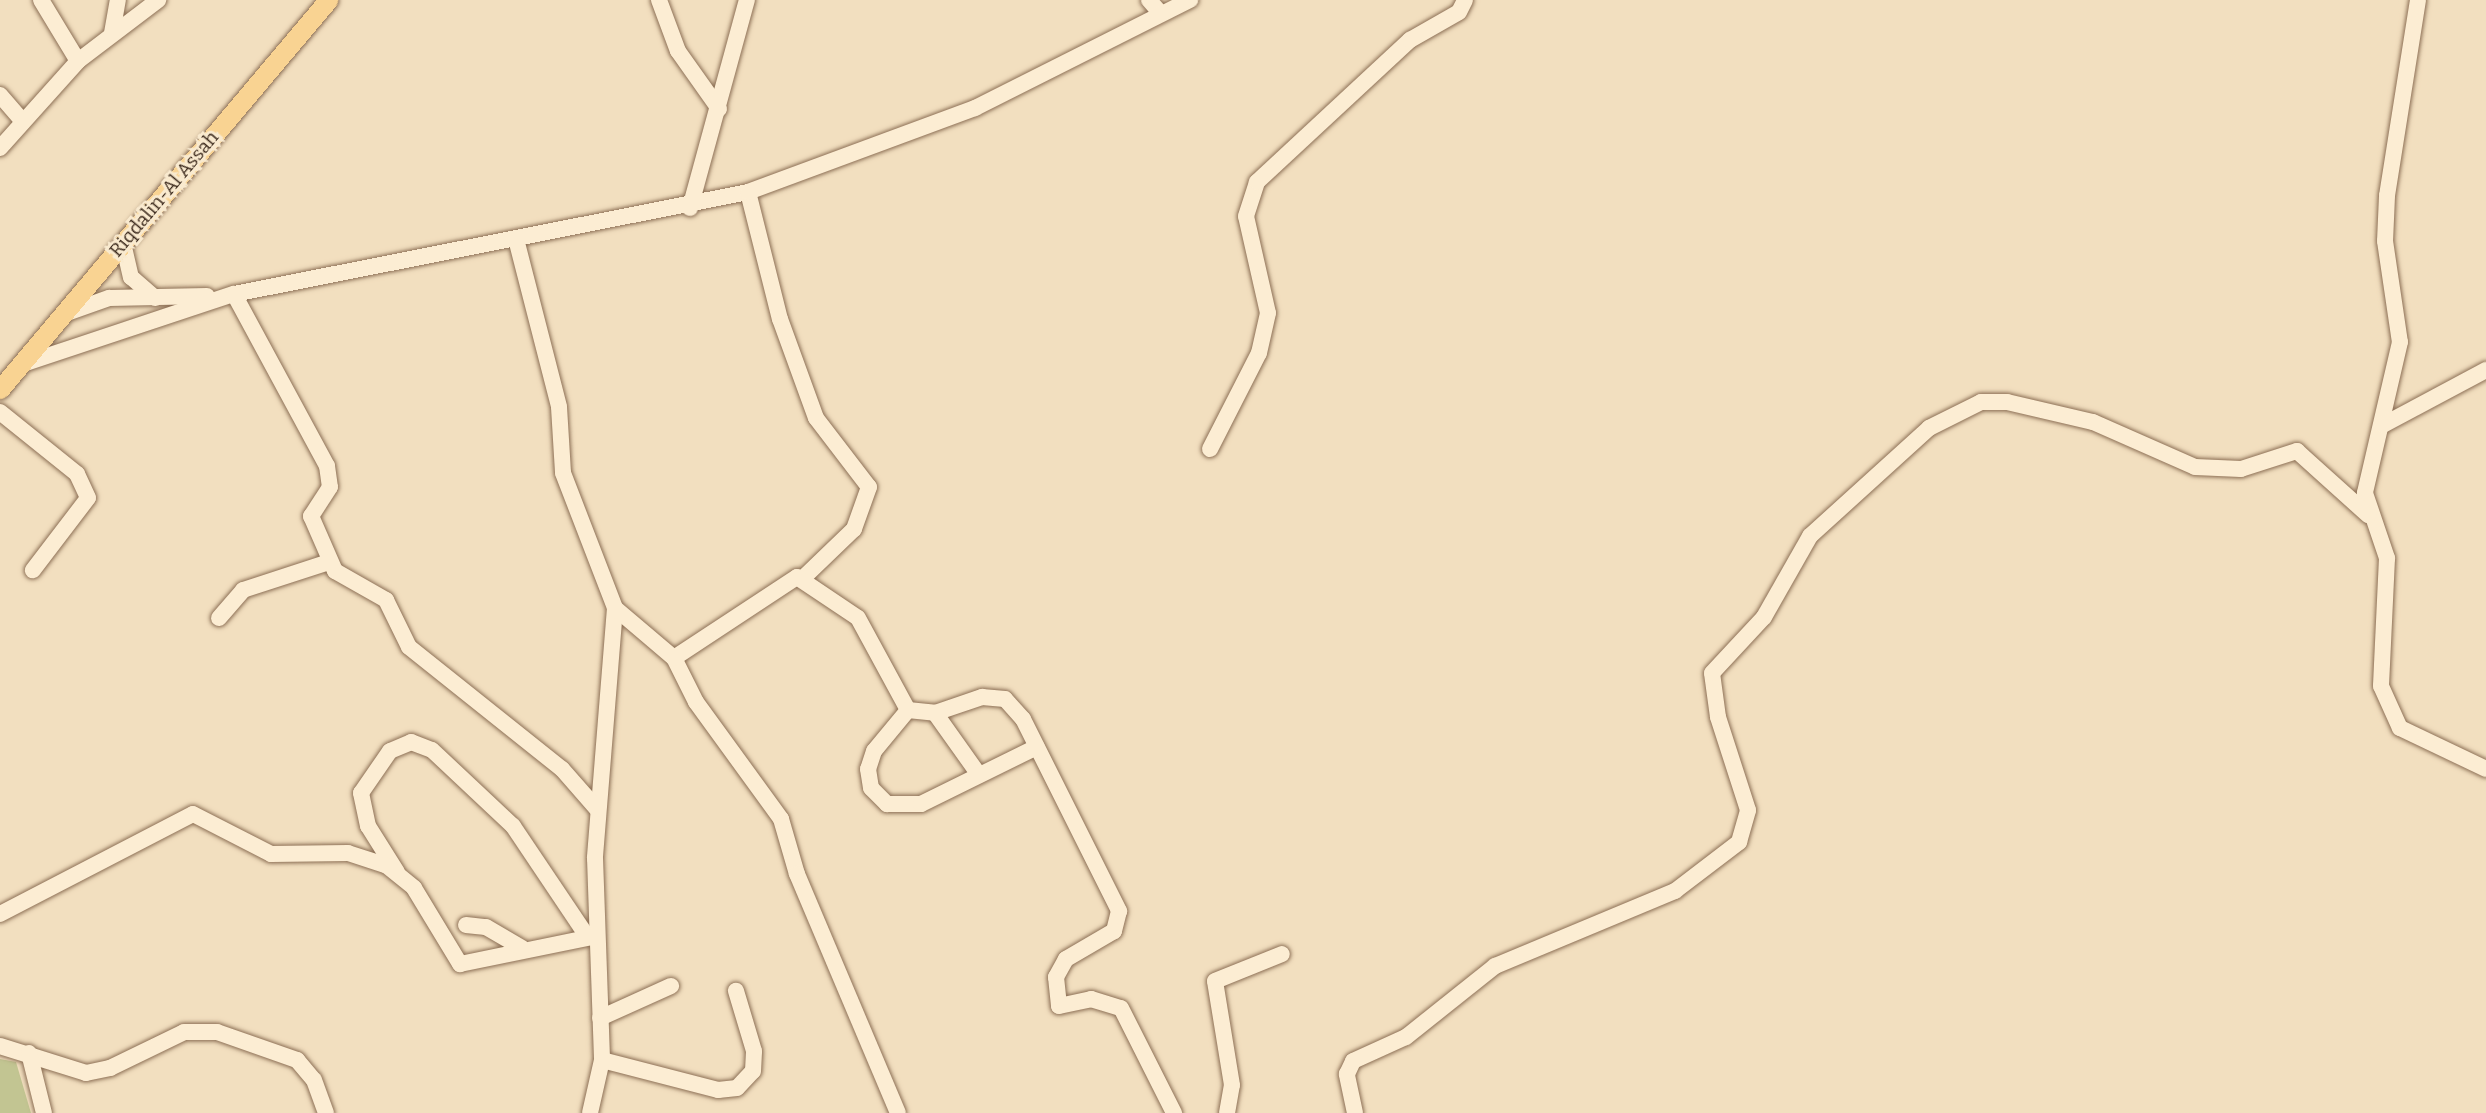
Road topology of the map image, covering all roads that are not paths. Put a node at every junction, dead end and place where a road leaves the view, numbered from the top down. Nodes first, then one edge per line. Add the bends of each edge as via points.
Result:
1 (40, 0) edge
2 (118, 0) edge
3 (158, 0) edge
4 (328, 0) edge
5 (659, 0) edge
6 (747, 0) edge
7 (1149, 0) edge
8 (1189, 0) edge
9 (1465, 0) edge
10 (2418, 0) edge
11 (1161, 13) junction
12 (113, 33) junction
13 (78, 61) junction
14 (0, 95) edge
15 (719, 109) junction
16 (22, 121) junction
17 (0, 148) edge
18 (748, 192) junction
19 (690, 208) junction
20 (516, 239) junction
21 (123, 243) junction
22 (234, 294) junction
23 (155, 298) junction
24 (62, 315) junction
25 (20, 365) junction
26 (2486, 370) edge
27 (1, 387) edge
28 (0, 412) edge
29 (2383, 425) junction
30 (1210, 449) dead end
31 (2368, 515) junction
32 (329, 562) junction
33 (33, 570) dead end
34 (803, 578) junction
35 (615, 608) junction
36 (219, 618) dead end
37 (674, 658) junction
38 (908, 710) junction
39 (935, 713) junction
40 (1037, 747) junction
41 (2486, 769) edge
42 (979, 775) junction
43 (597, 809) junction
44 (399, 874) junction
45 (0, 914) edge
46 (466, 925) dead end
47 (591, 934) junction
48 (522, 948) junction
49 (1282, 954) dead end
50 (671, 986) dead end
51 (736, 991) dead end
52 (600, 1018) junction
53 (0, 1046) edge
54 (29, 1053) junction
55 (601, 1060) junction
56 (44, 1113) edge
57 (326, 1113) edge
58 (590, 1113) edge
59 (898, 1113) edge
60 (1174, 1113) edge
61 (1227, 1113) edge
62 (1355, 1113) edge

1 - 13 street
2 - 12 street
3 - 12 street
4 - 21 main road, Riqdalin-Al Assah
5 - 15 street via 678,51
6 - 15 street
7 - 11 street
8 - 11 street
9 - 30 street via 1459,12 1410,40 1257,182 1247,216 1268,313 1259,353
10 - 29 street via 2388,195 2385,241 2400,325
11 - 18 street via 975,108
12 - 13 street
13 - 16 street
14 - 16 street
15 - 19 street
16 - 17 street
18 - 19 street
18 - 34 street via 780,318 816,418 869,487 855,529
19 - 20 street
20 - 22 street
20 - 35 street via 559,407 563,472
21 - 23 street via 131,276
21 - 24 main road, Riqdalin-Al Assah
22 - 23 street
22 - 25 street
22 - 32 street via 327,466 330,487 311,516
23 - 24 street via 97,300
24 - 25 main road, Riqdalin-Al Assah
25 - 27 main road, Riqdalin-Al Assah
26 - 29 street
28 - 33 street via 77,474 88,498
29 - 31 street via 2365,493
31 - 41 street via 2387,558 2378,657 2391,715 2405,731
31 - 62 street via 2297,451 2259,466 2195,467 2093,422 2007,402 1981,402 1929,428 1811,536 1763,617 1712,673 1718,717 1748,810 1740,842 1675,891 1495,966 1406,1037 1353,1061 1347,1074
32 - 36 street via 243,590
32 - 43 street via 345,580 386,600 410,647 553,761
34 - 37 street via 778,584
34 - 38 street via 867,629 890,686
35 - 37 street
35 - 43 street
37 - 59 street via 696,702 781,819 797,874
38 - 39 street
38 - 42 street via 871,757 869,780 876,795 887,804 911,806
39 - 40 street via 982,697 1005,699
39 - 42 street
40 - 42 street
40 - 60 street via 1120,922 1106,938 1066,958 1056,977 1056,998 1059,1006 1107,1000 1126,1013
43 - 47 street
44 - 45 street via 348,853 265,853 193,814
44 - 47 street via 368,826 361,793 390,751 411,742 432,750 513,826
44 - 48 street via 429,912 453,960 472,963
46 - 48 street via 486,927
47 - 48 street
47 - 52 street
49 - 61 street via 1215,981 1231,1085
50 - 52 street
51 - 55 street via 754,1051 753,1071 737,1088 718,1090
52 - 55 street
53 - 54 street
54 - 56 street
54 - 57 street via 74,1072 99,1072 184,1032 218,1032 297,1060
55 - 58 street

